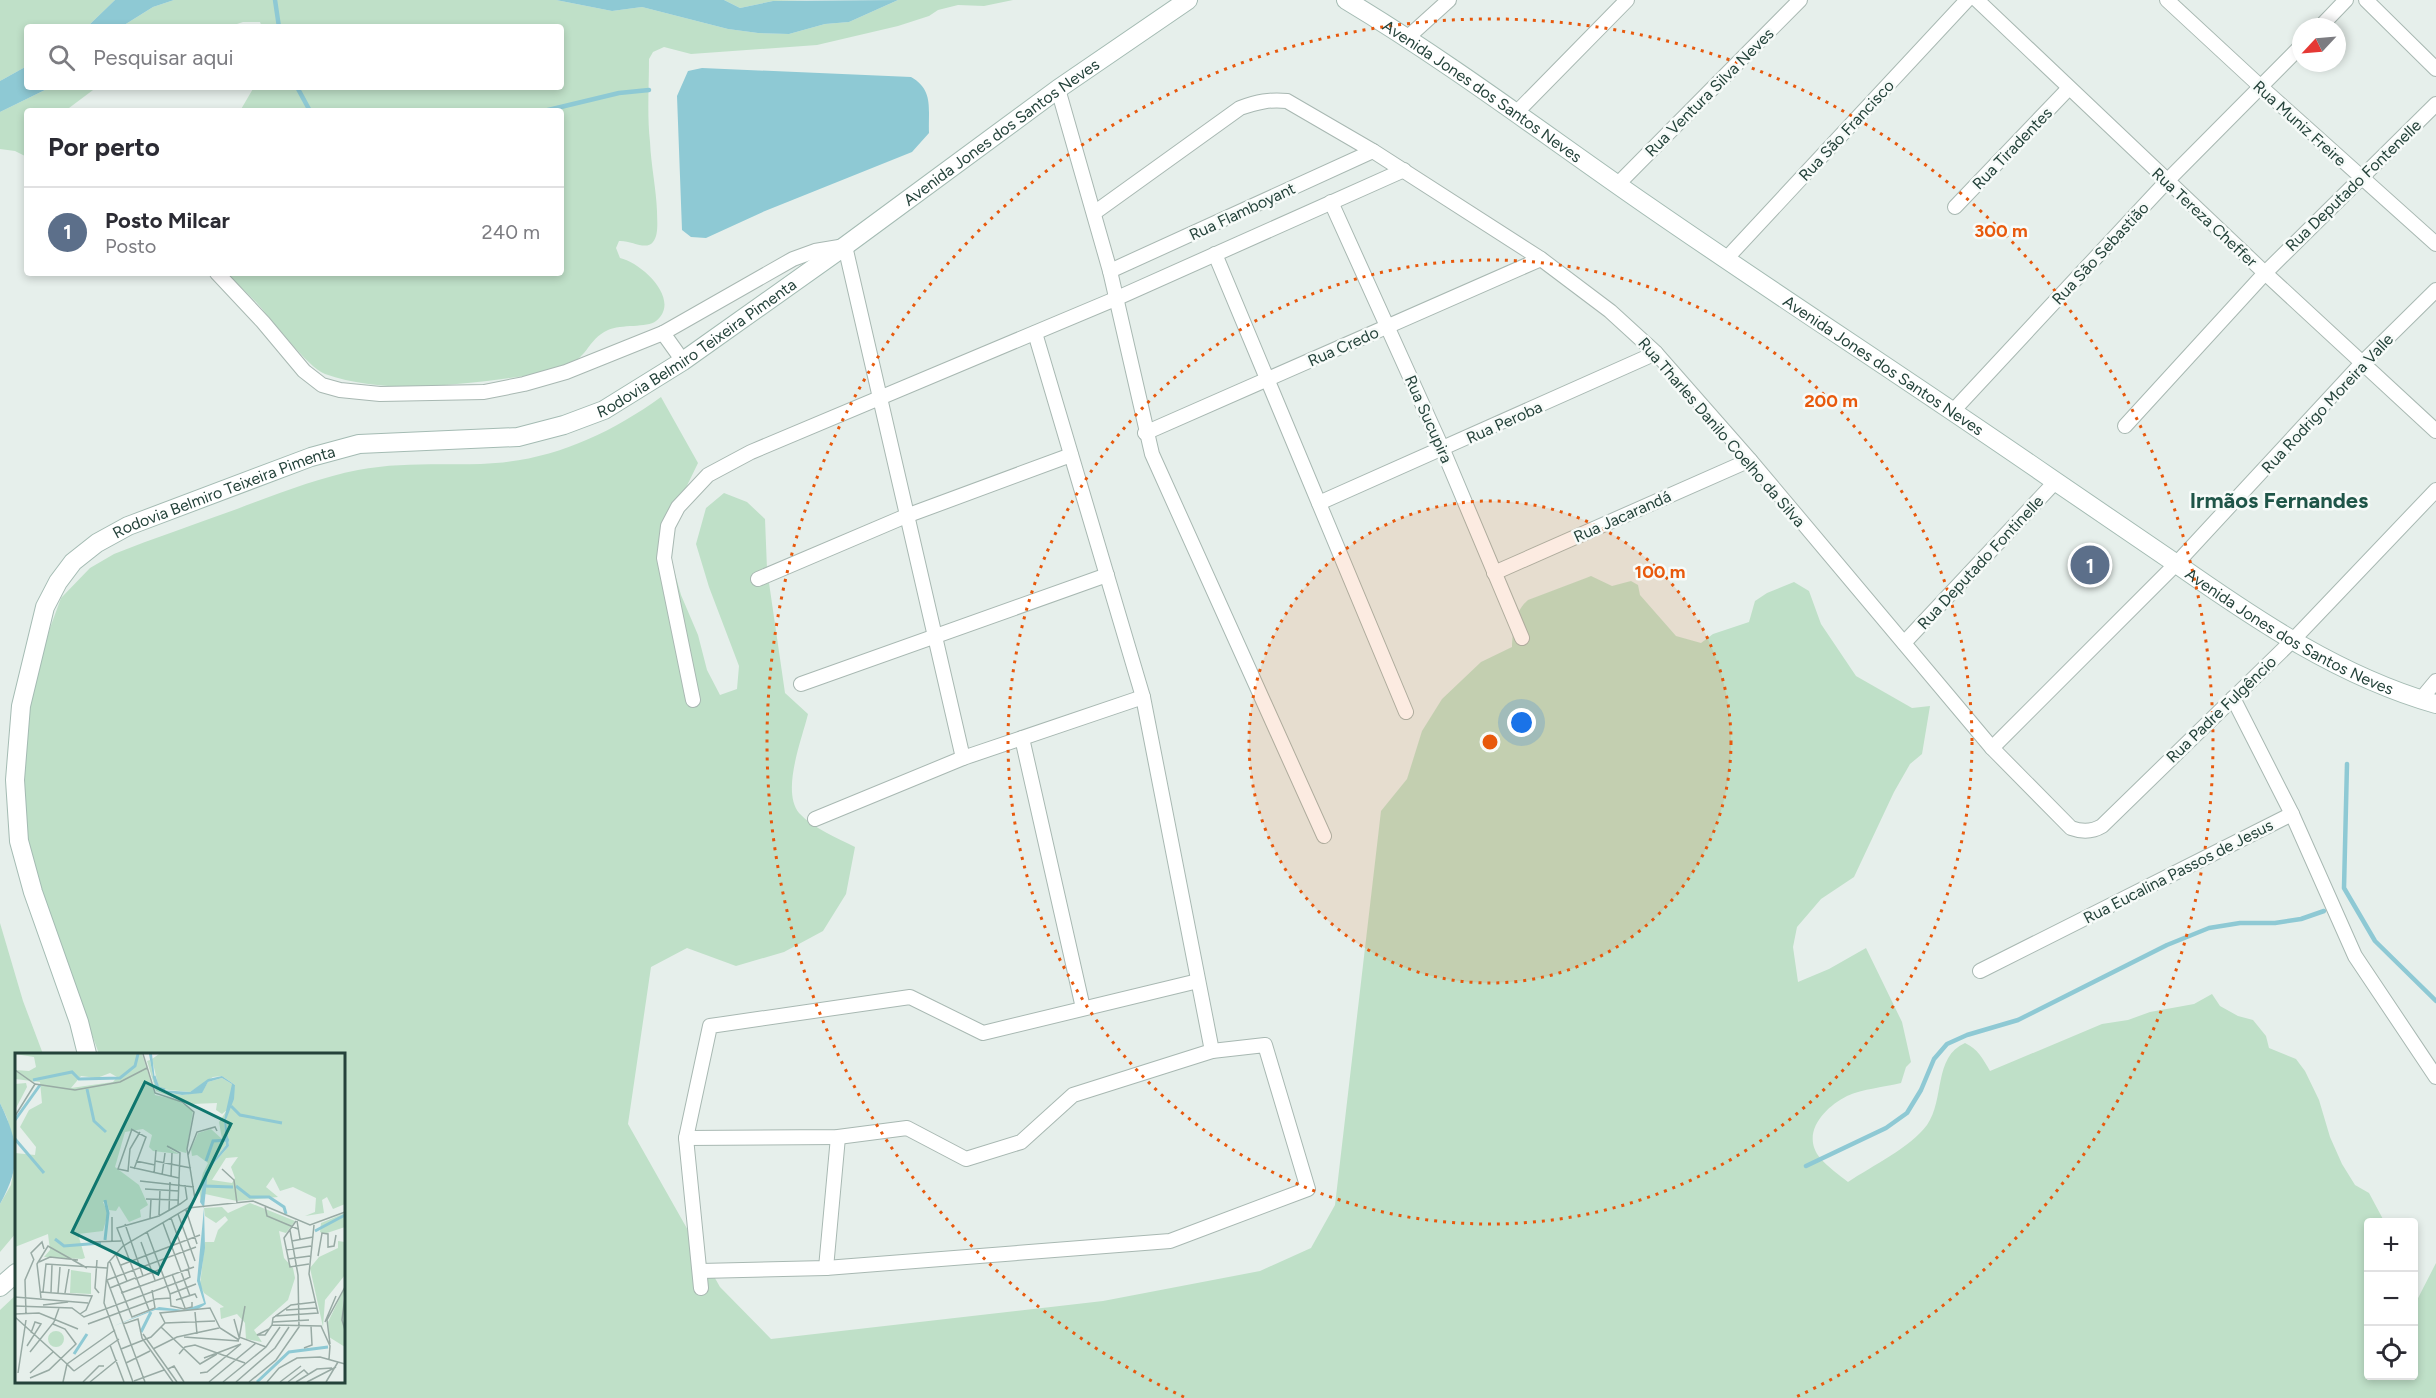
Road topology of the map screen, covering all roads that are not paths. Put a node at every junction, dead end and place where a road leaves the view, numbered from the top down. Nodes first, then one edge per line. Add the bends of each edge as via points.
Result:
1 (1188, 0) edge
2 (1346, 0) edge
3 (1368, 0) edge
4 (1449, 0) edge
5 (1627, 0) edge
6 (1800, 0) edge
7 (1967, 0) edge
8 (1977, 0) edge
9 (2167, 0) edge
10 (2346, 0) edge
11 (2366, 0) edge
12 (1376, 18) junction
13 (2329, 18) edge
14 (1407, 38) junction
15 (2292, 55) edge
16 (2436, 69) edge
17 (2260, 87) junction
18 (2069, 88) junction
19 (1058, 89) junction
20 (2436, 105) edge
21 (1517, 112) junction
22 (1373, 151) junction
23 (1404, 170) junction
24 (2360, 177) junction
25 (2168, 181) junction
26 (1617, 185) junction
27 (1331, 202) junction
28 (1955, 207) dead end
29 (1094, 213) junction
30 (2436, 244) edge
31 (845, 246) junction
32 (1215, 254) junction
33 (1541, 259) junction
34 (1726, 259) junction
35 (1110, 271) junction
36 (2265, 273) junction
37 (220, 276) edge
38 (2436, 290) edge
39 (1115, 299) junction
40 (1387, 326) junction
41 (663, 333) junction
42 (1035, 333) junction
43 (1656, 353) junction
44 (683, 361) junction
45 (2362, 363) junction
46 (1269, 379) junction
47 (880, 398) junction
48 (1953, 411) junction
49 (2125, 426) dead end
50 (2436, 431) edge
51 (1145, 433) junction
52 (1443, 450) junction
53 (1071, 455) junction
54 (1750, 459) junction
55 (2056, 481) junction
56 (2436, 490) edge
57 (1319, 503) junction
58 (906, 516) junction
59 (2176, 564) junction
60 (1494, 573) junction
61 (1107, 575) junction
62 (758, 579) dead end
63 (934, 638) junction
64 (1522, 638) dead end
65 (2292, 640) junction
66 (1904, 644) junction
67 (2436, 681) edge
68 (801, 684) dead end
69 (1143, 696) junction
70 (2233, 698) junction
71 (693, 700) dead end
72 (2428, 702) edge
73 (1406, 712) dead end
74 (1022, 738) junction
75 (1992, 748) junction
76 (963, 758) junction
77 (2292, 814) junction
78 (815, 819) dead end
79 (2071, 828) joint
80 (1323, 836) dead end
81 (1980, 971) dead end
82 (1198, 981) junction
83 (1083, 1008) junction
84 (1212, 1051) junction
85 (87, 1053) edge
86 (2436, 1077) edge
87 (838, 1137) junction
88 (686, 1138) junction
89 (826, 1268) junction
90 (700, 1271) junction
91 (15, 1275) edge
92 (0, 1287) edge
93 (701, 1288) dead end

1 - 19 main road, Avenida Jones dos Santos Neves
2 - 12 main road, Avenida Jones dos Santos Neves
3 - 12 main road
4 - 14 street
5 - 21 street
6 - 26 street, Rua Ventura Silva Neves
7 - 34 street, Rua São Francisco
8 - 18 street, Rua Tereza Cheffer
9 - 17 street, Rua Muniz Freire
10 - 13 street
11 - 16 street
12 - 14 main road, Avenida Jones dos Santos Neves
14 - 21 main road, Avenida Jones dos Santos Neves
15 - 17 street, Rua São Sebastião
17 - 24 street, Rua Muniz Freire
17 - 25 street, Rua São Sebastião
18 - 25 street, Rua Tereza Cheffer
18 - 28 street, Rua Tiradentes
19 - 29 street
19 - 31 main road, Avenida Jones dos Santos Neves
20 - 24 street, Rua Deputado Fontenelle
21 - 26 main road, Avenida Jones dos Santos Neves
22 - 23 street, Rua Tharles Danilo Coelho da Silva
22 - 29 street, Rua Tharles Danilo Coelho da Silva via 1287,101 1257,101 1240,108
22 - 35 street, Rua Flamboyant
23 - 27 street
23 - 33 street, Rua Tharles Danilo Coelho da Silva
24 - 30 street, Rua Muniz Freire
24 - 36 street, Rua Deputado Fontenelle
25 - 36 street, Rua Tereza Cheffer
25 - 48 street, Rua São Sebastião
26 - 34 main road, Avenida Jones dos Santos Neves
27 - 32 street
27 - 40 street, Rua Sucupira
29 - 35 street
31 - 41 street via 793,259
31 - 44 main road, Rodovia Belmiro Teixeira Pimenta
31 - 47 street
32 - 39 street
32 - 46 street
33 - 40 street, Rua Credo
33 - 43 street, Rua Tharles Danilo Coelho da Silva via 1610,311
34 - 48 main road, Avenida Jones dos Santos Neves
35 - 39 street
36 - 45 street, Rua Tereza Cheffer
36 - 49 street, Rua Deputado Fontenelle
37 - 41 street via 304,371 322,385 340,390 380,394 484,392 566,372
38 - 45 street, Rua Rodrigo Moreira Valle
39 - 42 street
39 - 51 street
40 - 46 street, Rua Credo
40 - 52 street, Rua Sucupira
41 - 44 street
42 - 47 street
42 - 53 street
43 - 52 street, Rua Peroba
43 - 54 street, Rua Tharles Danilo Coelho da Silva
44 - 85 main road, Rodovia Belmiro Teixeira Pimenta via 604,410 564,426 518,437 358,444 128,526 73,562 45,607 21,705 15,780 19,841
45 - 50 street, Rua Tereza Cheffer
45 - 59 street, Rua Rodrigo Moreira Valle
46 - 51 street, Rua Credo
46 - 57 street
47 - 58 street
47 - 71 street via 751,452 708,476 678,507 668,526 664,558
48 - 55 main road, Avenida Jones dos Santos Neves
51 - 80 street
52 - 57 street, Rua Peroba
52 - 60 street, Rua Sucupira
53 - 58 street
53 - 61 street
54 - 60 street, Rua Jacarandá
54 - 66 street, Rua Tharles Danilo Coelho da Silva
55 - 59 main road, Avenida Jones dos Santos Neves
55 - 66 street, Rua Deputado Fontinelle
56 - 65 street, Rua Padre Fulgêncio
57 - 73 street
58 - 62 street
58 - 63 street
59 - 65 main road, Avenida Jones dos Santos Neves
59 - 75 street, Rua Rodrigo Moreira Valle
60 - 64 street, Rua Sucupira
61 - 63 street
61 - 69 street
63 - 68 street
63 - 76 street
65 - 70 street, Rua Padre Fulgêncio
65 - 72 main road, Avenida Jones dos Santos Neves via 2381,685
66 - 75 street, Rua Tharles Danilo Coelho da Silva
67 - 72 street
69 - 74 street
69 - 82 street
70 - 77 street, Rua Eucalina Passos de Jesus
70 - 79 street, Rua Padre Fulgêncio via 2102,826 2087,831
74 - 76 street
74 - 83 street
75 - 79 street, Rua Tharles Danilo Coelho da Silva
76 - 78 street
77 - 81 street, Rua Eucalina Passos de Jesus
77 - 86 street via 2355,956
82 - 83 street
82 - 84 street
83 - 88 street via 983,1033 910,997 710,1026
84 - 87 street via 1073,1095 1021,1142 966,1159 907,1128
84 - 89 street via 1266,1045 1308,1190 1170,1241
87 - 88 street
87 - 89 street
88 - 90 street
89 - 90 street
90 - 93 street
91 - 92 main road

